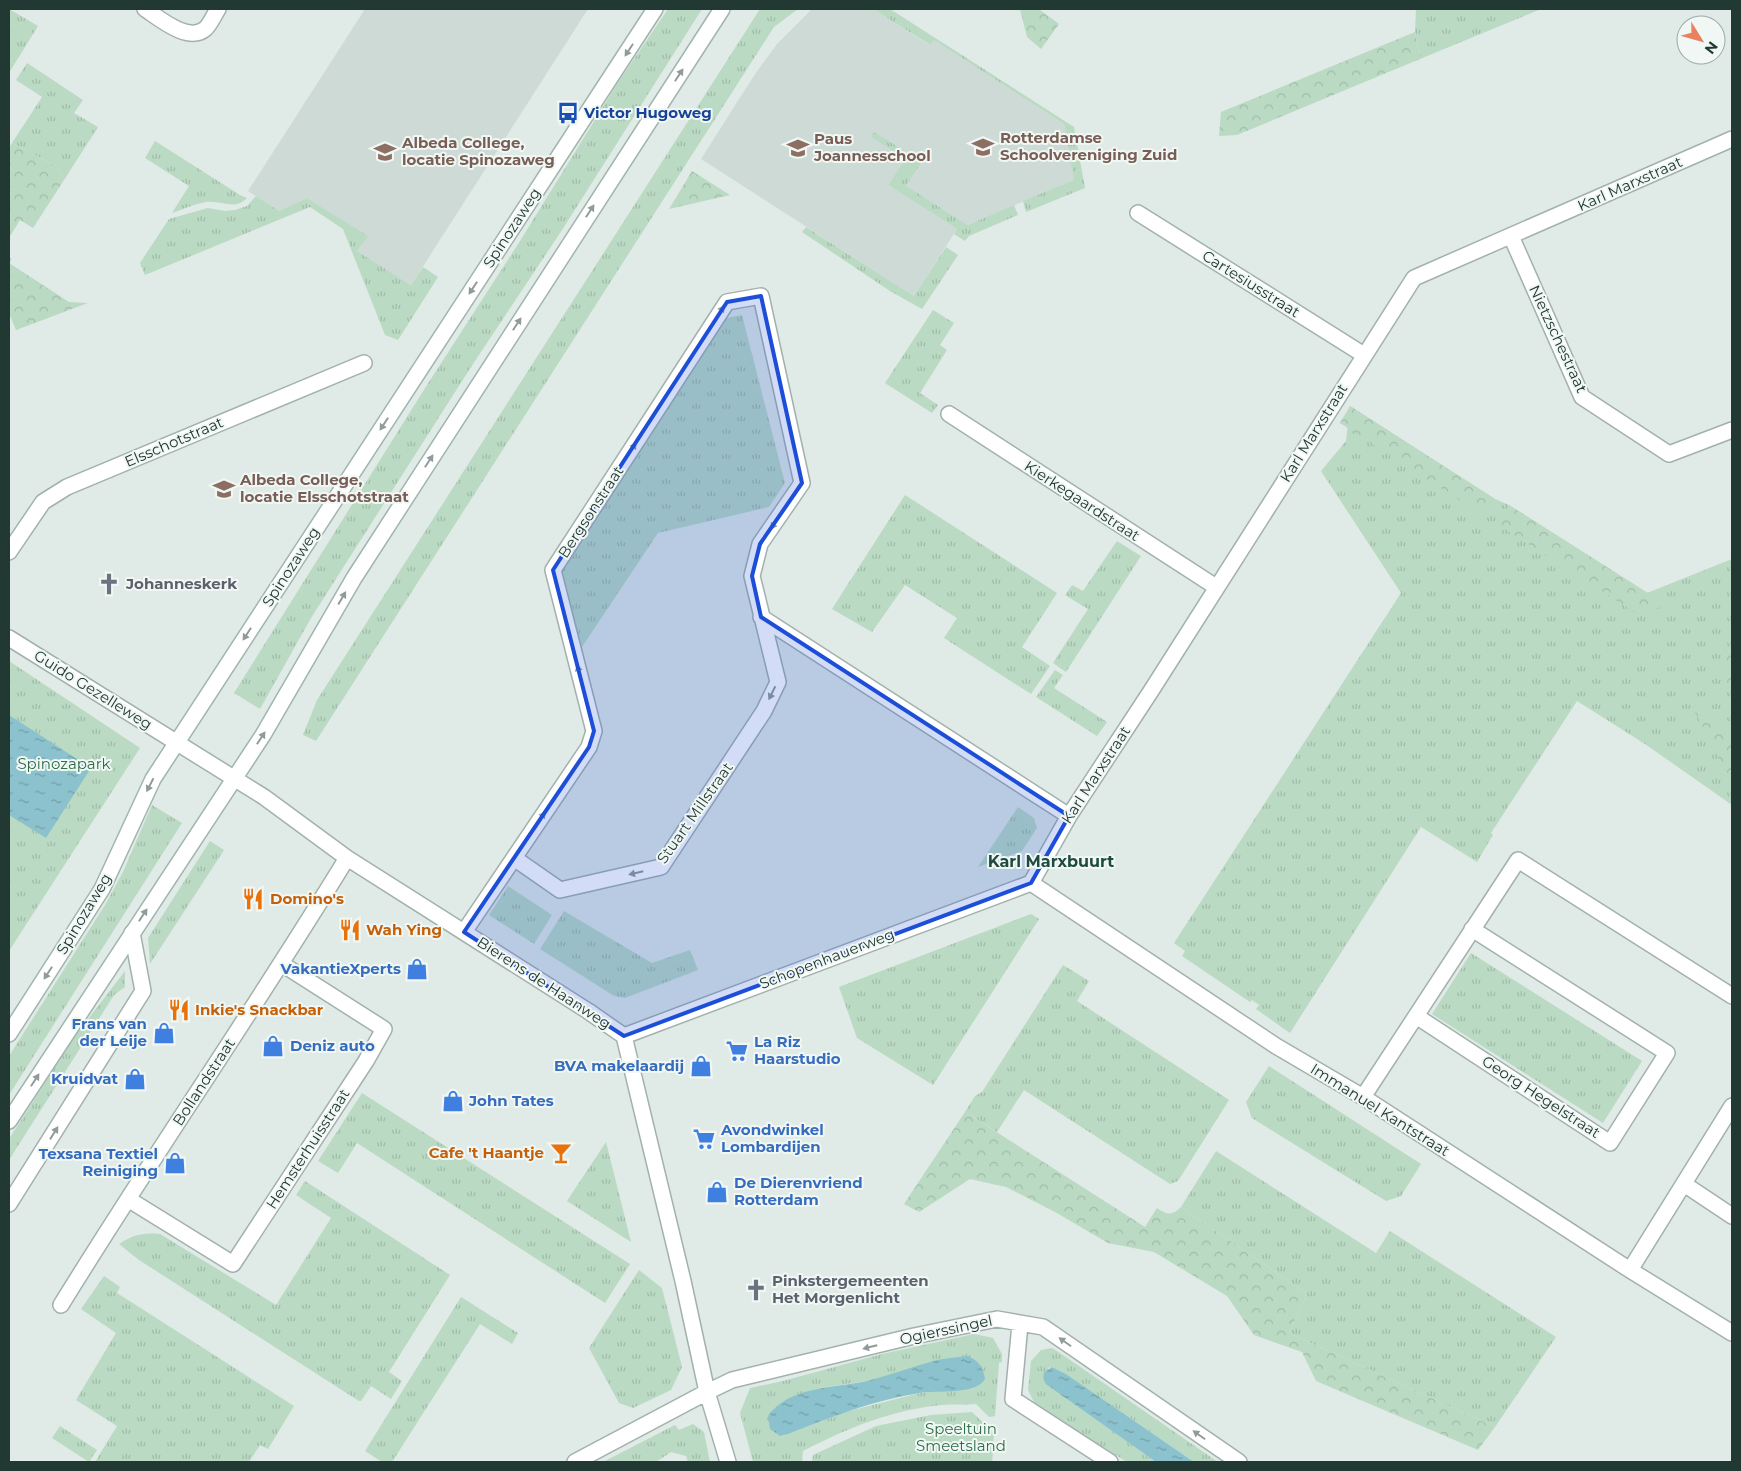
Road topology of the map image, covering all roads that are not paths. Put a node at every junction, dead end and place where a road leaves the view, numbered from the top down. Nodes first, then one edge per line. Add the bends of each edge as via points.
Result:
1 (145, 9) edge
2 (218, 9) edge
3 (655, 9) edge
4 (722, 9) edge
5 (1732, 139) edge
6 (1138, 213) dead end
7 (1511, 236) junction
8 (1364, 355) junction
9 (364, 363) dead end
10 (948, 414) dead end
11 (1732, 430) edge
12 (802, 483) joint
13 (9, 552) edge
14 (1216, 587) junction
15 (761, 617) junction
16 (9, 638) edge
17 (176, 744) junction
18 (234, 779) junction
19 (1068, 816) junction
20 (347, 858) junction
21 (514, 858) junction
22 (1030, 883) junction
23 (1472, 929) junction
24 (464, 932) junction
25 (132, 933) junction
26 (282, 964) junction
27 (1732, 996) edge
28 (1416, 1016) junction
29 (9, 1034) edge
30 (624, 1036) junction
31 (1363, 1097) junction
32 (1732, 1106) edge
33 (9, 1121) edge
34 (1684, 1184) junction
35 (128, 1198) junction
36 (9, 1204) edge
37 (1732, 1216) edge
38 (1630, 1270) junction
39 (61, 1305) dead end
40 (1020, 1324) junction
41 (1732, 1333) edge
42 (707, 1392) junction
43 (575, 1462) edge
44 (728, 1462) edge
45 (1110, 1462) edge
46 (1239, 1462) edge

1 - 2 street via 179,30 193,34 205,29
3 -> 17 street, Spinozaweg
18 -> 4 street via 354,578
5 - 7 street, Karl Marxstraat
6 - 8 street, Cartesiusstraat
7 - 8 street, Karl Marxstraat via 1414,278
7 - 11 street, Nietzschestraat via 1582,397 1669,454
8 - 14 street, Karl Marxstraat
9 - 13 street, Elsschotstraat via 67,487 43,502
10 - 14 street, Kierkegaardstraat
12 -> 15 street, Stuart Millstraat via 760,544 752,576
21 -> 12 street, Bergsonstraat via 589,747 594,731 553,570 727,302 761,296
14 - 19 street, Karl Marxstraat
15 - 19 street
15 -> 21 street, Stuart Millstraat via 778,682 764,711 661,867 560,890
16 - 17 street, Guido Gezelleweg
17 - 18 street, Guido Gezelleweg
17 -> 29 street, Spinozaweg via 153,779 102,889
18 - 20 street, Bierens de Haanweg
25 -> 18 street
19 - 22 street, Karl Marxstraat
20 - 24 street, Bierens de Haanweg
20 - 26 street, Bollandstraat
21 - 24 street, Bergsonstraat
22 - 30 street, Schopenhauerweg
22 - 31 street, Immanuel Kantstraat via 1276,1046
23 - 27 street via 1518,860
23 - 28 street
23 - 28 street, Georg Hegelstraat via 1667,1053 1610,1142
24 - 30 street, Bierens de Haanweg
33 -> 25 street
36 -> 25 street via 143,991
26 - 35 street, Bollandstraat
26 - 35 street, Hemsterhuisstraat via 384,1029 237,1258 233,1264
28 - 31 street
30 - 42 street, Bierens de Haanweg
31 - 38 street, Immanuel Kantstraat
32 - 34 street
34 - 37 street
34 - 38 street
35 - 39 street, Bollandstraat
38 - 41 street, Immanuel Kantstraat
40 -> 42 street, Ogierssingel via 997,1319 914,1336 732,1380
40 - 45 street via 1012,1398
46 -> 40 street, Ogierssingel via 1043,1328
42 - 43 street, Ogierssingel
42 - 44 street

